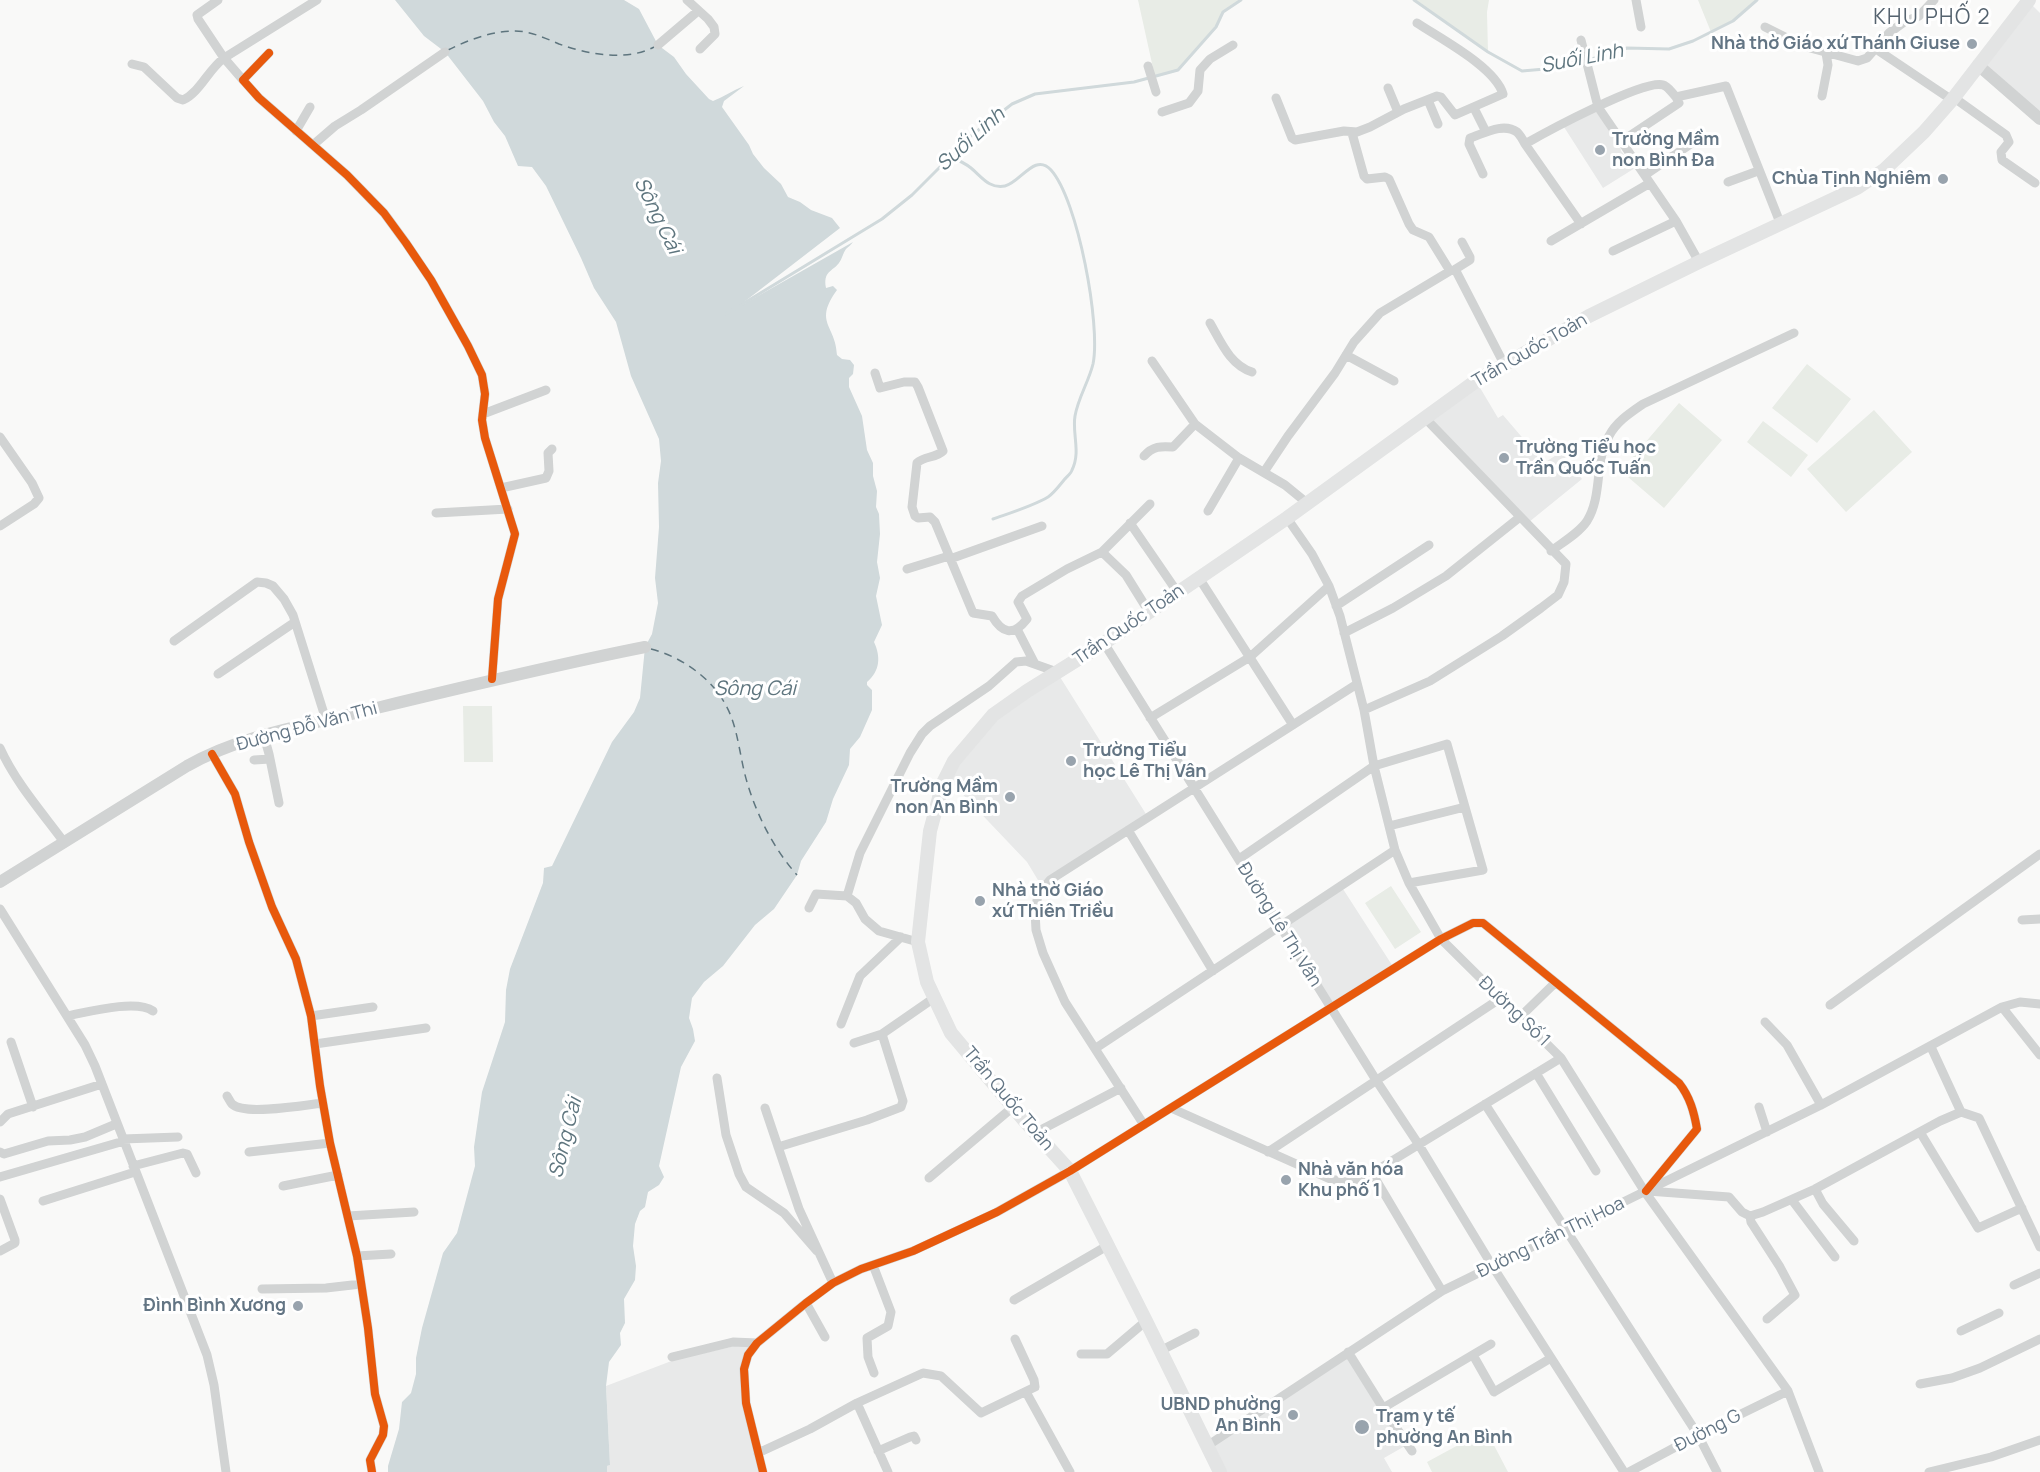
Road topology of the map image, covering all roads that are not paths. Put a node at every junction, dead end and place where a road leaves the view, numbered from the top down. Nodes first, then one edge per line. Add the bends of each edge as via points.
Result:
1 (218, 0) edge
2 (317, 0) edge
3 (687, 0) edge
4 (1636, 0) edge
5 (1934, 0) edge
6 (2029, 0) edge
7 (698, 10) junction
8 (1417, 23) dead end
9 (1641, 27) dead end
10 (1765, 27) dead end
11 (1581, 40) dead end
12 (658, 45) dead end
13 (1233, 45) dead end
14 (700, 49) dead end
15 (1876, 49) junction
16 (445, 52) dead end
17 (269, 53) dead end
18 (1826, 53) junction
19 (224, 58) junction
20 (132, 64) dead end
21 (1978, 65) junction
22 (1148, 66) dead end
23 (243, 80) junction
24 (1388, 88) dead end
25 (1156, 92) dead end
26 (1822, 96) dead end
27 (1676, 97) junction
28 (1276, 98) dead end
29 (1952, 99) junction
30 (1428, 100) junction
31 (310, 107) dead end
32 (1598, 107) junction
33 (1474, 108) junction
34 (1162, 112) dead end
35 (1398, 112) junction
36 (2040, 119) edge
37 (1438, 124) dead end
38 (296, 130) junction
39 (1486, 132) junction
40 (1352, 133) junction
41 (1622, 141) junction
42 (1695, 141) dead end
43 (1526, 144) junction
44 (313, 145) junction
45 (1758, 171) junction
46 (1483, 174) dead end
47 (1647, 179) junction
48 (1728, 182) dead end
49 (2035, 183) dead end
50 (1676, 221) junction
51 (1581, 224) junction
52 (1781, 225) junction
53 (1551, 241) dead end
54 (1462, 242) dead end
55 (1613, 251) dead end
56 (1699, 262) junction
57 (1452, 270) junction
58 (1210, 323) dead end
59 (1794, 333) dead end
60 (1346, 355) junction
61 (1152, 361) dead end
62 (1504, 364) junction
63 (1252, 372) dead end
64 (875, 373) dead end
65 (1394, 381) dead end
66 (546, 390) dead end
67 (483, 414) junction
68 (1425, 418) junction
69 (1195, 424) junction
70 (0, 436) edge
71 (552, 449) dead end
72 (1144, 456) dead end
73 (1239, 458) junction
74 (1264, 472) junction
75 (501, 488) junction
76 (1307, 503) junction
77 (1150, 504) dead end
78 (508, 508) junction
79 (1208, 511) dead end
80 (435, 513) dead end
81 (1287, 518) junction
82 (1520, 518) junction
83 (1130, 523) junction
84 (0, 526) edge
85 (1042, 526) dead end
86 (1429, 545) dead end
87 (1551, 550) junction
88 (1102, 552) junction
89 (950, 558) junction
90 (907, 569) dead end
91 (1199, 578) junction
92 (1329, 586) junction
93 (1178, 593) junction
94 (1336, 606) junction
95 (1149, 612) junction
96 (295, 622) junction
97 (1017, 629) junction
98 (1344, 633) junction
99 (174, 641) dead end
100 (1104, 643) junction
101 (645, 647) dead end
102 (1250, 657) junction
103 (1035, 664) junction
104 (1057, 672) junction
105 (218, 674) dead end
106 (492, 679) junction
107 (1357, 684) junction
108 (1364, 710) junction
109 (1150, 718) junction
110 (326, 720) junction
111 (1293, 725) junction
112 (264, 736) junction
113 (0, 748) edge
114 (212, 754) junction
115 (270, 759) junction
116 (3, 760) edge
117 (254, 760) dead end
118 (1374, 766) junction
119 (1194, 788) junction
120 (279, 803) dead end
121 (1465, 807) junction
122 (1389, 826) junction
123 (1128, 830) junction
124 (64, 842) junction
125 (1395, 850) junction
126 (2040, 854) edge
127 (1239, 859) junction
128 (1, 878) edge
129 (1409, 883) junction
130 (847, 896) junction
131 (809, 908) dead end
132 (0, 909) edge
133 (2040, 919) edge
134 (2022, 920) dead end
135 (1281, 927) junction
136 (901, 937) junction
137 (1440, 939) junction
138 (918, 942) junction
139 (1213, 971) junction
140 (1555, 983) junction
141 (934, 998) junction
142 (1501, 998) junction
143 (2040, 1004) edge
144 (1830, 1005) dead end
145 (373, 1007) dead end
146 (1330, 1007) junction
147 (2002, 1007) junction
148 (153, 1011) dead end
149 (67, 1016) junction
150 (311, 1016) junction
151 (1520, 1017) junction
152 (1765, 1022) dead end
153 (841, 1024) dead end
154 (426, 1028) dead end
155 (882, 1034) junction
156 (10, 1042) dead end
157 (855, 1043) dead end
158 (315, 1044) junction
159 (1931, 1047) junction
160 (1096, 1048) junction
161 (2040, 1054) edge
162 (1561, 1058) junction
163 (1536, 1073) junction
164 (717, 1078) dead end
165 (1376, 1080) junction
166 (102, 1084) junction
167 (1121, 1088) junction
168 (227, 1096) dead end
169 (323, 1103) junction
170 (1485, 1104) junction
171 (1821, 1105) junction
172 (33, 1107) junction
173 (1013, 1107) junction
174 (1759, 1107) dead end
175 (765, 1108) dead end
176 (1171, 1108) junction
177 (1961, 1112) junction
178 (0, 1122) edge
179 (116, 1124) junction
180 (1144, 1125) junction
181 (1767, 1132) junction
182 (1920, 1132) junction
183 (1035, 1133) junction
184 (178, 1137) dead end
185 (124, 1140) junction
186 (330, 1143) junction
187 (1419, 1145) junction
188 (778, 1148) junction
189 (0, 1152) edge
190 (249, 1152) dead end
191 (1268, 1152) junction
192 (134, 1169) junction
193 (1070, 1171) junction
194 (1596, 1171) dead end
195 (196, 1173) dead end
196 (1372, 1173) junction
197 (338, 1175) junction
198 (0, 1177) edge
199 (929, 1178) dead end
200 (284, 1186) dead end
201 (1815, 1189) junction
202 (1646, 1192) junction
203 (0, 1199) edge
204 (44, 1200) dead end
205 (1792, 1200) junction
206 (2022, 1208) junction
207 (414, 1212) dead end
208 (348, 1216) junction
209 (1750, 1216) junction
210 (1567, 1230) junction
211 (2037, 1231) edge
212 (1854, 1241) dead end
213 (1107, 1246) junction
214 (2040, 1247) edge
215 (0, 1251) edge
216 (817, 1251) junction
217 (391, 1254) dead end
218 (357, 1256) junction
219 (1835, 1257) dead end
220 (873, 1265) junction
221 (1493, 1266) junction
222 (2040, 1273) edge
223 (833, 1283) junction
224 (362, 1284) junction
225 (2014, 1285) dead end
226 (262, 1289) dead end
227 (1442, 1291) junction
228 (1014, 1300) dead end
229 (806, 1303) junction
230 (1999, 1313) dead end
231 (1767, 1319) dead end
232 (1146, 1321) junction
233 (1961, 1331) dead end
234 (1195, 1333) dead end
235 (825, 1336) dead end
236 (2040, 1339) edge
237 (1015, 1340) dead end
238 (757, 1343) junction
239 (1491, 1344) dead end
240 (1160, 1351) junction
241 (1348, 1352) junction
242 (1082, 1354) dead end
243 (1473, 1355) junction
244 (672, 1357) dead end
245 (1551, 1358) junction
246 (874, 1373) dead end
247 (1920, 1384) dead end
248 (1788, 1391) junction
249 (1026, 1392) junction
250 (857, 1403) junction
251 (1383, 1408) junction
252 (1698, 1435) junction
253 (916, 1440) dead end
254 (2040, 1440) edge
255 (1207, 1446) junction
256 (1412, 1450) dead end
257 (878, 1451) junction
258 (758, 1453) junction
259 (226, 1472) edge
260 (372, 1472) edge
261 (763, 1472) edge
262 (888, 1472) edge
263 (1070, 1472) edge
264 (1220, 1472) edge
265 (1624, 1472) edge
266 (1629, 1472) edge
267 (1717, 1472) edge
268 (1819, 1472) edge
269 (1929, 1472) edge

1 - 19 street via 197,15
2 - 19 street
3 - 7 street
4 - 9 street
5 - 15 street via 1919,16 1895,27
6 - 21 main road, Trần Quốc Toản
7 - 12 street
7 - 14 street via 714,27 715,34
8 - 33 street via 1483,67 1498,82 1503,94
10 - 18 street
11 - 32 street
13 - 34 street via 1200,70 1198,91 1189,103
15 - 18 street via 1868,58 1858,61
15 - 29 street
16 - 44 street
17 - 23 street
18 - 26 street via 1828,65
19 - 20 street via 183,100 144,67
19 - 23 street
21 - 29 main road, Trần Quốc Toản
21 - 36 street
22 - 25 street
23 - 38 street
24 - 35 street
27 - 32 street via 1665,86 1654,84
27 - 41 street via 1679,103
27 - 45 street via 1726,86
28 - 40 street via 1295,140
29 - 49 street via 2006,135 2009,142 2001,152 2002,160
29 - 52 main road, Trần Quốc Toản via 1884,170 1857,188
30 - 33 street via 1441,97 1455,115
30 - 35 street
30 - 37 street
31 - 38 street
32 - 41 street
32 - 43 street
33 - 39 street
35 - 40 street
38 - 44 street
39 - 43 street via 1497,128 1512,130
39 - 46 street via 1468,141
40 - 57 street via 1366,179 1389,179 1413,230 1429,237
41 - 47 street
42 - 47 street
43 - 51 street
44 - 67 street via 384,213 431,280 482,375
45 - 48 street
45 - 52 street
47 - 50 street
47 - 51 street
50 - 55 street
50 - 56 street
51 - 53 street
52 - 56 main road, Trần Quốc Toản
54 - 57 street via 1470,260
56 - 62 main road, Trần Quốc Toản via 1589,316
57 - 60 street via 1380,313
57 - 62 street
58 - 63 street via 1236,364
59 - 87 street via 1643,404 1621,420 1604,447 1588,519
60 - 65 street
60 - 74 street
61 - 69 street
62 - 68 main road, Trần Quốc Toản
64 - 89 street via 880,388 904,382 916,384 943,450 917,463 912,507 918,518 930,517 935,522
66 - 67 street
67 - 75 street via 485,438
68 - 76 main road, Trần Quốc Toản
68 - 82 street
69 - 72 street via 1173,447 1150,449
69 - 73 street
70 - 84 street via 39,498
71 - 75 street via 547,456 546,478
73 - 74 street
73 - 79 street
74 - 76 street
75 - 78 street
76 - 81 main road, Trần Quốc Toản
77 - 83 street
78 - 80 street
78 - 106 street via 515,534 498,599
81 - 91 main road, Trần Quốc Toản
81 - 92 street, Đường Số 1
82 - 87 street
82 - 98 street via 1446,576
83 - 88 street
83 - 93 street
85 - 89 street
86 - 94 street
87 - 108 street via 1566,564 1558,595 1430,681
88 - 95 street via 1126,574
88 - 97 street via 1019,599 1027,619
89 - 90 street
89 - 97 street via 973,613 989,614 1001,630
91 - 93 main road, Trần Quốc Toản
91 - 102 street
92 - 94 street, Đường Số 1
92 - 102 street
93 - 95 main road, Trần Quốc Toản
94 - 98 street, Đường Số 1
95 - 100 main road, Trần Quốc Toản
96 - 99 street via 273,586 257,582
96 - 105 street
96 - 110 street
97 - 103 street
98 - 107 street, Đường Số 1
100 - 104 main road, Trần Quốc Toản
100 - 109 street, Đường Lê Thị Vân
101 - 106 street, Đường Đỗ Văn Thi
102 - 109 street
102 - 111 street
103 - 104 street
103 - 130 street via 1016,662 922,734 860,853
104 - 138 main road, Trần Quốc Toản via 993,715 954,761 943,783 930,831
106 - 110 street, Đường Đỗ Văn Thi
107 - 108 street, Đường Số 1
107 - 111 street
108 - 118 street, Đường Số 1
109 - 119 street, Đường Lê Thị Vân
110 - 112 street, Đường Đỗ Văn Thi
111 - 119 street
112 - 114 street, Đường Đỗ Văn Thi
112 - 115 street
113 - 116 street
114 - 124 street, Đường Đỗ Văn Thi
114 - 150 street via 235,794 272,907 296,959
115 - 117 street
115 - 120 street
116 - 124 street
118 - 121 street via 1447,744
118 - 122 street, Đường Số 1
118 - 127 street
119 - 123 street
119 - 127 street, Đường Lê Thị Vân
121 - 122 street
121 - 129 street via 1484,870
122 - 125 street, Đường Số 1
123 - 139 street
123 - 160 street via 1050,880 1038,895 1035,911 1036,930 1050,972
124 - 128 street, Đường Đỗ Văn Thi
125 - 129 street, Đường Số 1
125 - 135 street
126 - 144 street
127 - 135 street, Đường Lê Thị Vân
129 - 137 street, Đường Số 1
130 - 131 street via 816,894
130 - 136 street via 879,931
132 - 149 street
133 - 134 street
135 - 139 street
135 - 146 street, Đường Lê Thị Vân
136 - 138 street
136 - 153 street via 860,976
137 - 140 street via 1473,923 1483,923
137 - 142 street, Đường Số 1
137 - 146 street
138 - 141 main road, Trần Quốc Toản
139 - 160 street
140 - 151 street
140 - 202 street via 1679,1083 1694,1110 1697,1129
141 - 155 street
141 - 173 main road, Trần Quốc Toản via 951,1033
142 - 151 street, Đường Số 1
142 - 165 street
143 - 147 street, Đường Trần Thị Hoa via 2020,1002
145 - 150 street
146 - 165 street, Đường Lê Thị Vân
146 - 176 street
147 - 159 street, Đường Trần Thị Hoa
147 - 161 street
148 - 149 street via 142,1006 123,1007
149 - 166 street
150 - 158 street
151 - 162 street, Đường Số 1
152 - 171 street via 1787,1045
154 - 158 street
155 - 157 street
155 - 188 street via 903,1101 901,1107
156 - 172 street
158 - 169 street
159 - 171 street, Đường Trần Thị Hoa
159 - 177 street
160 - 167 street
162 - 163 street
162 - 202 street, Đường Số 1
163 - 170 street
163 - 194 street
164 - 216 street via 726,1135 746,1187 784,1213
165 - 187 street, Đường Lê Thị Vân
165 - 191 street
166 - 172 street
166 - 179 street
167 - 180 street
167 - 183 street
168 - 169 street via 236,1106 258,1110
169 - 186 street
170 - 187 street
170 - 210 street
171 - 181 street, Đường Trần Thị Hoa
172 - 178 street via 8,1114
173 - 183 main road, Trần Quốc Toản
173 - 199 street
174 - 181 street
175 - 188 street
176 - 180 street
176 - 191 street
177 - 182 street
177 - 206 street via 1978,1118
179 - 185 street
179 - 189 street via 70,1140
180 - 193 street
181 - 202 street, Đường Trần Thị Hoa
182 - 201 street
182 - 206 street via 1978,1228
183 - 193 main road, Trần Quốc Toản
184 - 185 street
185 - 192 street
185 - 198 street
186 - 190 street
186 - 197 street
187 - 196 street
187 - 221 street, Đường Lê Thị Vân
188 - 216 street
191 - 196 street via 1330,1179 1350,1183
192 - 195 street via 183,1153
192 - 204 street
192 - 259 street via 207,1355
193 - 213 main road, Trần Quốc Toản
193 - 220 street via 997,1212
196 - 227 street
197 - 200 street
197 - 208 street
201 - 205 street
201 - 212 street
202 - 209 street via 1729,1197
202 - 210 street, Đường Trần Thị Hoa
202 - 248 street, Đường Số 1
203 - 215 street via 15,1243
205 - 209 street
205 - 219 street
206 - 211 street
207 - 208 street
208 - 218 street
209 - 231 street via 1795,1295
210 - 221 street, Đường Trần Thị Hoa
210 - 252 street
211 - 214 street
213 - 228 street
213 - 232 main road, Trần Quốc Toản
216 - 223 street
217 - 218 street
218 - 224 street
220 - 223 street
220 - 246 street via 891,1312 888,1326 867,1338
221 - 227 street, Đường Trần Thị Hoa
221 - 245 street, Đường Lê Thị Vân
222 - 225 street
223 - 229 street
224 - 226 street
224 - 260 street via 375,1394 384,1431 370,1460
227 - 241 street, Đường Trần Thị Hoa
229 - 235 street
229 - 238 street
230 - 233 street
232 - 240 main road, Trần Quốc Toản
232 - 242 street via 1107,1354
234 - 240 street
236 - 247 street via 1980,1368
237 - 249 street via 1035,1383 1035,1388
238 - 244 street via 733,1342
238 - 258 street via 744,1369 746,1403
239 - 243 street
240 - 255 main road, Trần Quốc Toản
241 - 251 street
241 - 255 street, Đường Trần Thị Hoa
243 - 245 street via 1494,1392
243 - 251 street
245 - 265 street, Đường Lê Thị Vân
248 - 252 street, Đường G
248 - 268 street, Đường Số 1
249 - 250 street via 981,1413 940,1376 923,1373
249 - 263 street
250 - 257 street
250 - 258 street
251 - 256 street
252 - 266 street, Đường G
252 - 267 street
253 - 257 street via 910,1437
254 - 269 street via 1991,1458
255 - 264 main road, Trần Quốc Toản
257 - 262 street
258 - 261 street

